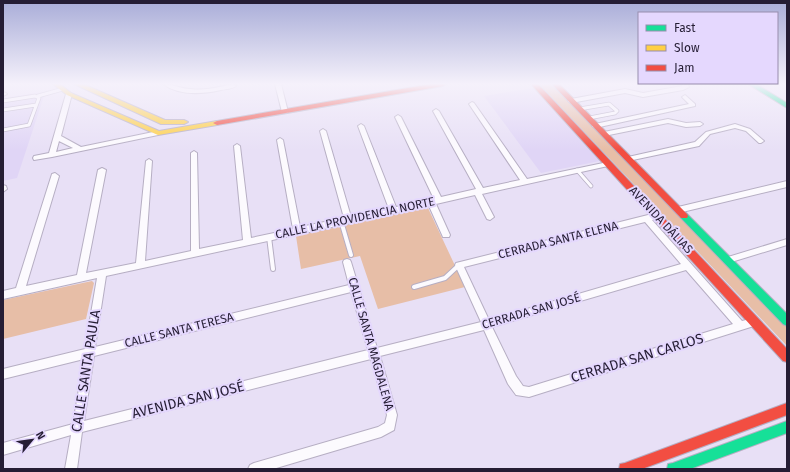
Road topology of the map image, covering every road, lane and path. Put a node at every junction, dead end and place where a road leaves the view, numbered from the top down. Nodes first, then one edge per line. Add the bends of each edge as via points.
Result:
1 (29, 106) edge
2 (36, 106) edge
3 (61, 106) edge
4 (100, 106) edge
5 (125, 106) edge
6 (284, 106) edge
7 (300, 106) edge
8 (304, 106) edge
9 (473, 106) edge
10 (554, 106) edge
11 (576, 106) edge
12 (597, 106) edge
13 (611, 106) edge
14 (688, 106) edge
15 (285, 109) junction
16 (579, 109) junction
17 (3, 110) edge
18 (436, 111) dead end
19 (398, 117) dead end
20 (588, 118) junction
21 (700, 124) dead end
22 (361, 126) dead end
23 (595, 126) junction
24 (3, 130) edge
25 (323, 131) dead end
26 (158, 133) junction
27 (604, 134) junction
28 (57, 137) junction
29 (280, 140) dead end
30 (761, 142) dead end
31 (237, 146) dead end
32 (80, 149) junction
33 (194, 153) dead end
34 (52, 155) junction
35 (36, 158) dead end
36 (628, 159) junction
37 (149, 161) dead end
38 (608, 164) junction
39 (102, 170) dead end
40 (578, 170) junction
41 (55, 176) dead end
42 (525, 182) junction
43 (787, 184) edge
44 (591, 186) dead end
45 (479, 192) junction
46 (434, 201) junction
47 (394, 210) junction
48 (678, 210) junction
49 (656, 216) junction
50 (490, 217) dead end
51 (646, 218) junction
52 (345, 220) junction
53 (297, 231) junction
54 (446, 235) dead end
55 (269, 237) junction
56 (247, 242) junction
57 (787, 242) edge
58 (195, 253) junction
59 (349, 258) joint
60 (728, 260) junction
61 (140, 265) junction
62 (459, 265) junction
63 (687, 266) junction
64 (273, 269) dead end
65 (102, 273) junction
66 (81, 278) junction
67 (354, 287) junction
68 (414, 287) dead end
69 (20, 291) junction
70 (3, 295) edge
71 (783, 312) edge
72 (787, 321) edge
73 (754, 322) junction
74 (486, 325) junction
75 (740, 326) junction
76 (373, 352) junction
77 (88, 353) junction
78 (787, 357) edge
79 (3, 374) edge
80 (787, 410) edge
81 (787, 427) edge
82 (78, 428) junction
83 (3, 449) edge
84 (71, 469) edge
85 (254, 469) edge
86 (625, 469) edge
87 (673, 469) edge

1 - 17 lane
2 - 24 lane via 29,125
3 - 28 street
4 - 26 street
5 - 15 street via 171,123
6 - 15 street
7 - 15 street
8 - 15 street
9 - 42 street
10 - 38 street, AVENIDA DÁLIAS
11 - 16 street, AVENIDA DÁLIAS
12 - 16 lane
13 - 20 lane via 616,113
14 - 23 street
15 - 26 street
16 - 20 street, AVENIDA DÁLIAS
18 - 45 street
19 - 46 street
20 - 23 street, AVENIDA DÁLIAS
21 - 27 street via 686,125 668,121
22 - 47 street
23 - 27 street, AVENIDA DÁLIAS
25 - 52 street
26 - 32 street
27 - 36 street, AVENIDA DÁLIAS
28 - 32 street
28 - 34 street
29 - 53 street
30 - 36 street via 748,130 735,126 708,133 697,144
31 - 56 street
32 - 34 street
33 - 58 street
34 - 35 street
36 - 48 street, AVENIDA DÁLIAS
37 - 61 street
38 - 40 street, CALLE LA PROVIDENCIA NORTE
38 - 49 street, AVENIDA DÁLIAS
39 - 66 street
40 - 42 street, CALLE LA PROVIDENCIA NORTE
40 - 44 lane
41 - 69 street
42 - 45 street, CALLE LA PROVIDENCIA NORTE
43 - 48 street
45 - 46 street, CALLE LA PROVIDENCIA NORTE
45 - 50 street
46 - 47 street, CALLE LA PROVIDENCIA NORTE
46 - 54 street
47 - 52 street, CALLE LA PROVIDENCIA NORTE
48 - 60 street, AVENIDA DÁLIAS
49 - 51 street, CERRADA SANTA ELENA
49 - 73 street, AVENIDA DÁLIAS
51 - 62 street, CERRADA SANTA ELENA
51 - 63 street
52 - 53 street, CALLE LA PROVIDENCIA NORTE
52 - 59 lane
53 - 55 street, CALLE LA PROVIDENCIA NORTE
55 - 56 street, CALLE LA PROVIDENCIA NORTE
55 - 64 lane
56 - 58 street, CALLE LA PROVIDENCIA NORTE
57 - 60 street
58 - 61 street, CALLE LA PROVIDENCIA NORTE
59 - 67 street, CALLE SANTA MAGDALENA
60 - 71 street, AVENIDA DÁLIAS
61 - 65 street, CALLE LA PROVIDENCIA NORTE
62 - 68 lane via 443,280
62 - 74 street
63 - 74 street, CERRADA SAN JOSÉ
63 - 75 street
65 - 66 street, CALLE LA PROVIDENCIA NORTE
65 - 77 street, CALLE SANTA PAULA
66 - 69 street, CALLE LA PROVIDENCIA NORTE
67 - 76 street, CALLE SANTA MAGDALENA
67 - 77 street, CALLE SANTA TERESA
69 - 70 street, CALLE LA PROVIDENCIA NORTE
71 - 72 street, AVENIDA DÁLIAS
73 - 75 street, CERRADA SAN CARLOS
73 - 78 street, AVENIDA DÁLIAS
74 - 75 street, CERRADA SAN CARLOS via 512,380 520,391 529,392
74 - 76 street, CERRADA SAN JOSÉ
76 - 82 street, AVENIDA SAN JOSÉ
76 - 85 street, CALLE SANTA MAGDALENA via 392,415 390,426 381,432
77 - 79 street, CALLE SANTA TERESA
77 - 82 street, CALLE SANTA PAULA
80 - 86 street
81 - 87 street
82 - 83 street, AVENIDA SAN JOSÉ
82 - 84 street, CALLE SANTA PAULA

